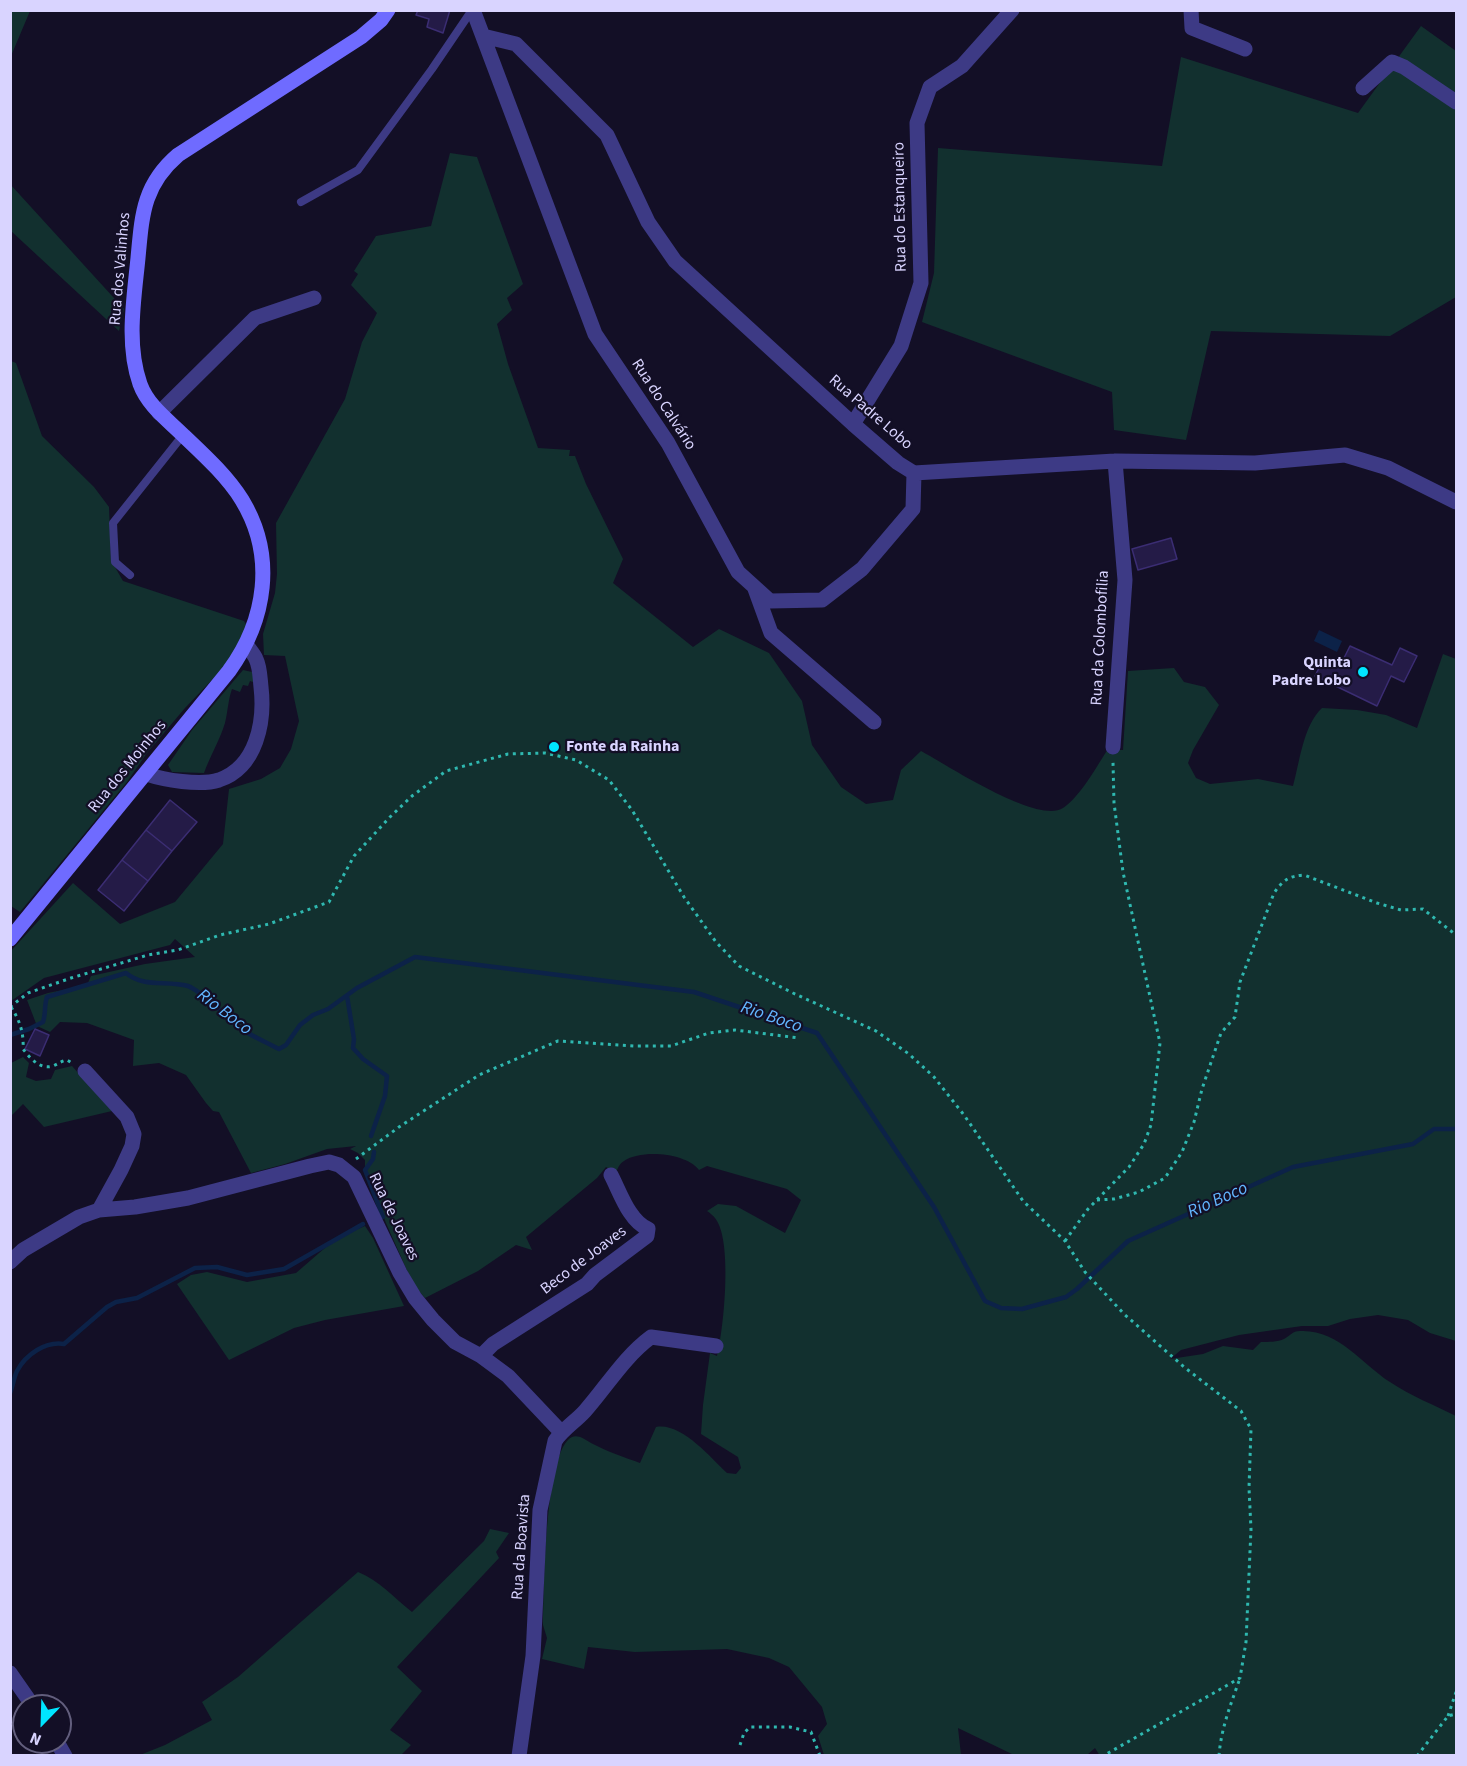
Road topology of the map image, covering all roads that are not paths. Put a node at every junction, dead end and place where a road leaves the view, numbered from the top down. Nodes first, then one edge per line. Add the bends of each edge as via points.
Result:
1 (388, 10) edge
2 (472, 10) edge
3 (1012, 10) edge
4 (1191, 10) edge
5 (483, 36) junction
6 (1245, 49) dead end
7 (1363, 88) dead end
8 (1456, 102) edge
9 (301, 202) dead end
10 (314, 298) dead end
11 (159, 413) junction
12 (853, 424) junction
13 (183, 435) junction
14 (1115, 461) junction
15 (914, 473) junction
16 (1456, 502) edge
17 (130, 575) dead end
18 (754, 586) junction
19 (259, 609) joint
20 (246, 644) junction
21 (874, 722) dead end
22 (1113, 747) road end
23 (146, 774) junction
24 (10, 939) edge
25 (85, 1071) road end
26 (611, 1175) dead end
27 (99, 1210) junction
28 (10, 1262) edge
29 (716, 1346) dead end
30 (481, 1356) junction
31 (561, 1432) junction
32 (10, 1673) edge
33 (25, 1694) edge
34 (519, 1755) edge

1 - 11 main road, Rua dos Valinhos via 362,36 177,155 164,166 152,186 143,214 138,255 133,357 143,392
2 - 5 street, Rua do Calvário
2 - 9 lane via 358,170
3 - 12 street, Rua do Estanqueiro via 962,66 930,87 917,123 921,283 901,346
4 - 6 street via 1192,28
5 - 12 street, Rua Padre Lobo via 516,44 607,135 648,222 675,261
5 - 18 street, Rua do Calvário via 595,334 668,443 738,572
7 - 8 street via 1392,62
10 - 11 street via 255,318
11 - 13 main road, Rua dos Valinhos
12 - 15 street, Rua Padre Lobo
13 - 17 lane via 114,523 116,562
13 - 19 main road, Rua dos Valinhos via 226,479 253,521 263,560 264,585
14 - 15 street, Rua Padre Lobo
14 - 16 street, Rua Padre Lobo via 1255,464 1345,455 1388,468
14 - 22 street, Rua da Colombofilia via 1125,580
15 - 18 street, Rua do Calvário via 913,509 862,569 822,600 770,601
18 - 21 street via 771,633
19 - 20 main road, Rua dos Moinhos
20 - 23 main road, Rua dos Moinhos
20 - 23 street via 256,660 263,703 260,731 248,757 227,776 215,781 160,779
23 - 24 main road, Rua dos Moinhos
25 - 27 street via 127,1117 134,1134 121,1170
26 - 30 street, Beco de Joaves via 634,1218 648,1229 647,1236 587,1284 493,1344
27 - 28 street, Rua de Joaves via 79,1217
27 - 30 street, Rua de Joaves via 188,1198 329,1162 339,1165 359,1185 415,1298 455,1342
29 - 31 street, Rua da Boavista via 651,1337 624,1360 585,1410
30 - 31 street, Rua de Joaves via 508,1376
31 - 34 street, Rua da Boavista via 555,1441 540,1510 533,1656
32 - 33 street

